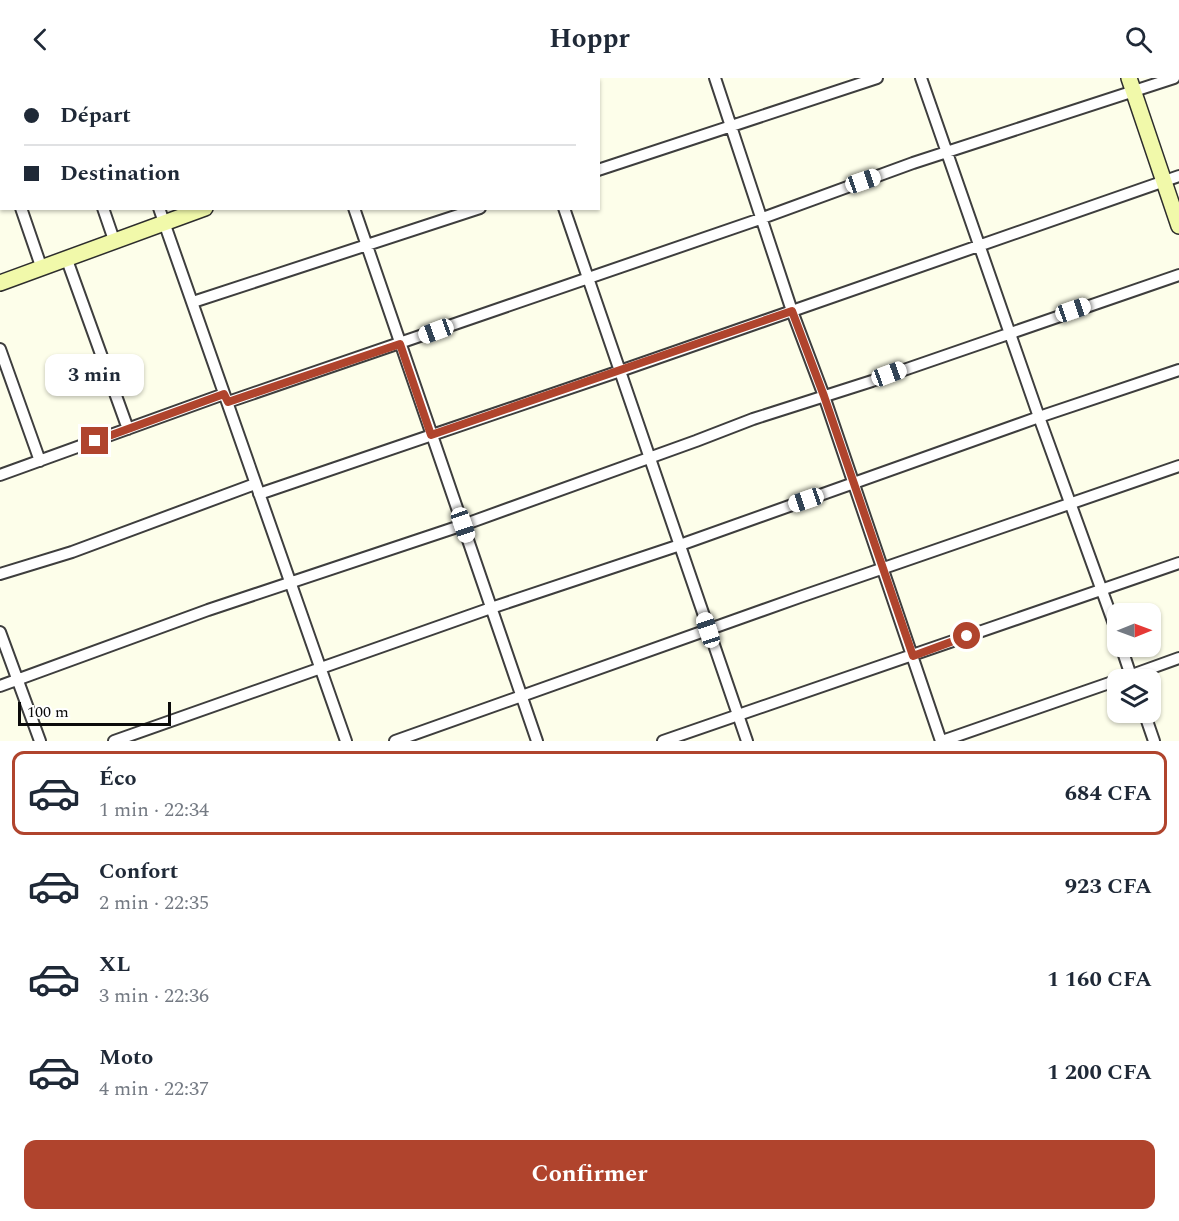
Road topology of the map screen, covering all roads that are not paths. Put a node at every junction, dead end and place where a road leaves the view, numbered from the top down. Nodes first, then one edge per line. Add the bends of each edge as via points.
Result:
1 (715, 78) edge
2 (878, 78) edge
3 (921, 78) edge
4 (1174, 78) edge
5 (1131, 85) edge
6 (730, 126) junction
7 (947, 152) junction
8 (600, 169) edge
9 (1179, 176) edge
10 (1164, 181) junction
11 (22, 210) edge
12 (104, 210) edge
13 (194, 210) edge
14 (355, 210) edge
15 (474, 210) edge
16 (565, 210) edge
17 (161, 216) edge
18 (760, 219) junction
19 (1179, 226) edge
20 (114, 240) junction
21 (367, 244) junction
22 (979, 245) junction
23 (67, 260) junction
24 (42, 269) junction
25 (1179, 275) edge
26 (587, 279) junction
27 (0, 283) edge
28 (193, 302) junction
29 (792, 311) junction
30 (1010, 332) junction
31 (400, 344) junction
32 (0, 349) edge
33 (1179, 370) edge
34 (620, 371) junction
35 (824, 396) junction
36 (226, 398) junction
37 (1039, 417) junction
38 (128, 429) junction
39 (431, 435) junction
40 (650, 458) junction
41 (40, 460) junction
42 (1179, 465) edge
43 (0, 475) edge
44 (853, 482) junction
45 (257, 489) junction
46 (1070, 505) junction
47 (463, 525) junction
48 (680, 545) junction
49 (1179, 563) edge
50 (884, 568) junction
51 (0, 574) edge
52 (289, 582) junction
53 (1100, 589) junction
54 (1107, 607) edge
55 (492, 608) junction
56 (708, 630) junction
57 (0, 632) edge
58 (913, 656) junction
59 (1179, 658) edge
60 (319, 668) junction
61 (1151, 669) edge
62 (17, 681) junction
63 (1107, 684) edge
64 (0, 686) edge
65 (522, 697) junction
66 (738, 715) junction
67 (1148, 723) edge
68 (40, 741) edge
69 (114, 741) edge
70 (346, 741) edge
71 (395, 741) edge
72 (537, 741) edge
73 (663, 741) edge
74 (747, 741) edge
75 (941, 741) edge
76 (1154, 741) edge

1 - 6 street
2 - 6 street
3 - 7 street
4 - 5 street
5 - 7 street
5 - 10 street
6 - 8 street
6 - 18 street
7 - 18 street
7 - 22 street
9 - 10 street
10 - 19 street
10 - 22 street
11 - 24 street
12 - 20 street
13 - 17 street
14 - 21 street
15 - 21 street
16 - 26 street
17 - 20 street
17 - 28 street
18 - 26 street
18 - 29 street
20 - 23 street
21 - 28 street
21 - 31 street
22 - 29 street
22 - 30 street
23 - 24 street
23 - 38 street
24 - 27 street
25 - 30 street
26 - 31 street
26 - 34 street
28 - 36 street
29 - 34 street
29 - 35 street
30 - 35 street
30 - 37 street
31 - 36 street
31 - 39 street
32 - 41 street
33 - 37 street
34 - 39 street
34 - 40 street
35 - 40 street
35 - 44 street
36 - 38 street
36 - 45 street
37 - 44 street
37 - 46 street
38 - 41 street
39 - 45 street
39 - 47 street
40 - 47 street
40 - 48 street
41 - 43 street
42 - 46 street
44 - 48 street
44 - 50 street
45 - 51 street
45 - 52 street
46 - 50 street
46 - 53 street
47 - 52 street
47 - 55 street
48 - 55 street
48 - 56 street
49 - 53 street
50 - 56 street
50 - 58 street
52 - 60 street
52 - 62 street
53 - 54 street
53 - 58 street
55 - 60 street
55 - 65 street
56 - 65 street
56 - 66 street
57 - 62 street
58 - 66 street
58 - 75 street
59 - 61 street
60 - 69 street
60 - 70 street
62 - 64 street
62 - 68 street
63 - 75 street
65 - 71 street
65 - 72 street
66 - 73 street
66 - 74 street
67 - 76 street

